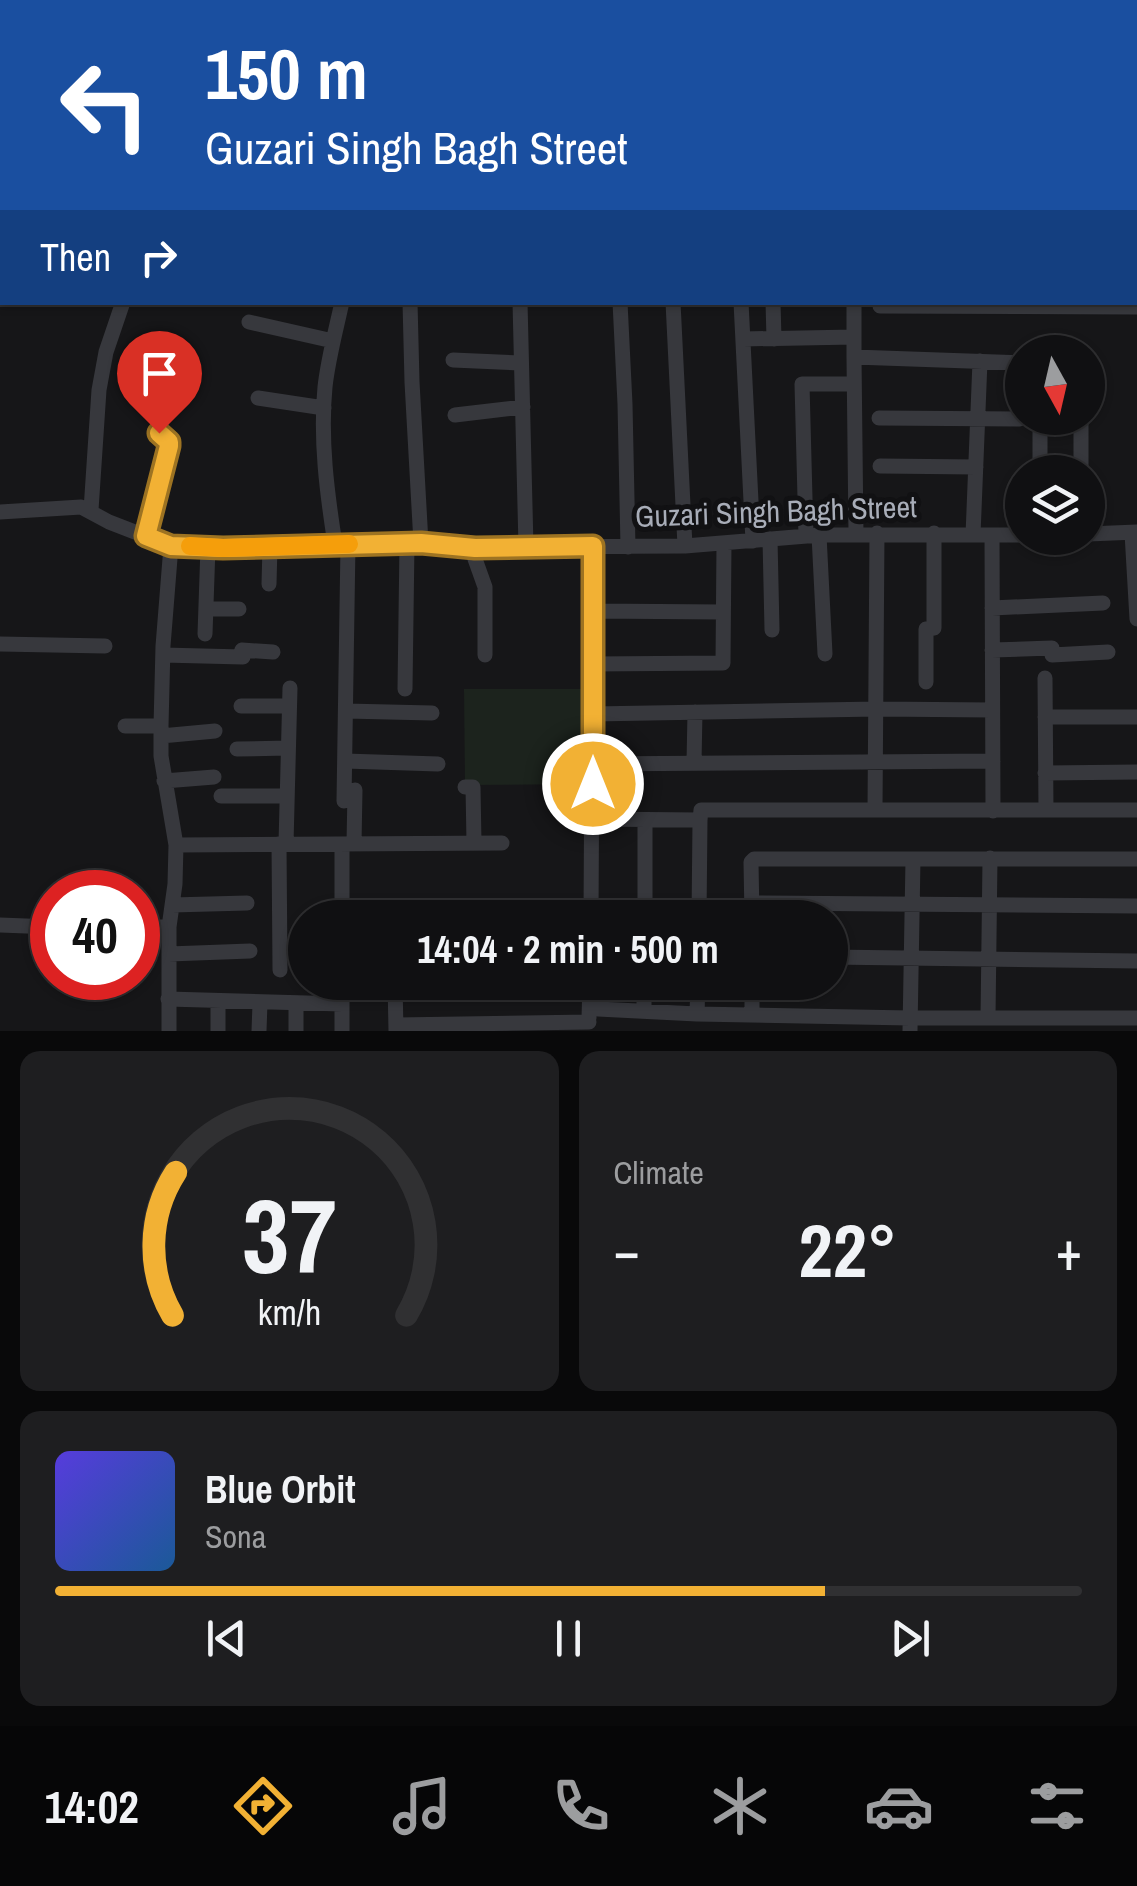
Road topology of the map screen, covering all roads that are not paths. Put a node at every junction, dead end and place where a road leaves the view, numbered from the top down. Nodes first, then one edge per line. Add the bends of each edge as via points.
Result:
1 (122, 305) edge
2 (341, 305) edge
3 (410, 305) edge
4 (520, 305) edge
5 (620, 305) edge
6 (673, 305) edge
7 (741, 305) edge
8 (772, 305) edge
9 (854, 305) edge
10 (880, 306) dead end
11 (1137, 307) edge
12 (249, 322) dead end
13 (854, 337) junction
14 (774, 338) junction
15 (743, 339) junction
16 (333, 341) junction
17 (854, 358) junction
18 (453, 360) dead end
19 (980, 361) junction
20 (1005, 362) edge
21 (522, 363) junction
22 (854, 384) junction
23 (168, 396) dead end
24 (258, 398) dead end
25 (522, 407) junction
26 (324, 408) junction
27 (456, 414) dead end
28 (879, 418) dead end
29 (1005, 418) edge
30 (978, 419) junction
31 (880, 466) dead end
32 (976, 467) junction
33 (91, 510) junction
34 (0, 512) edge
35 (877, 533) junction
36 (1135, 533) edge
37 (856, 534) junction
38 (934, 534) junction
39 (973, 534) junction
40 (1105, 534) edge
41 (992, 535) junction
42 (1005, 535) edge
43 (146, 536) junction
44 (813, 536) junction
45 (761, 540) junction
46 (414, 543) junction
47 (724, 543) junction
48 (341, 544) junction
49 (171, 546) junction
50 (270, 546) junction
51 (593, 546) junction
52 (628, 546) junction
53 (685, 546) junction
54 (208, 547) junction
55 (526, 547) junction
56 (475, 548) junction
57 (269, 584) dead end
58 (1103, 603) dead end
59 (992, 608) junction
60 (206, 609) junction
61 (238, 609) dead end
62 (593, 611) junction
63 (723, 612) junction
64 (1137, 619) edge
65 (772, 630) dead end
66 (205, 634) dead end
67 (0, 644) edge
68 (105, 646) dead end
69 (992, 650) junction
70 (273, 652) dead end
71 (1108, 652) dead end
72 (824, 654) dead end
73 (163, 655) junction
74 (485, 655) dead end
75 (593, 664) junction
76 (1045, 678) dead end
77 (926, 682) dead end
78 (290, 688) dead end
79 (406, 689) dead end
80 (241, 706) dead end
81 (289, 706) junction
82 (877, 709) junction
83 (992, 710) junction
84 (346, 711) junction
85 (432, 712) dead end
86 (696, 712) junction
87 (593, 714) junction
88 (1137, 716) edge
89 (1045, 717) junction
90 (125, 726) dead end
91 (161, 731) junction
92 (215, 731) dead end
93 (288, 748) junction
94 (237, 749) dead end
95 (345, 761) junction
96 (876, 762) junction
97 (993, 762) junction
98 (694, 763) junction
99 (438, 764) dead end
100 (593, 764) junction
101 (1137, 772) edge
102 (1045, 773) junction
103 (214, 776) dead end
104 (164, 781) junction
105 (465, 787) dead end
106 (220, 796) dead end
107 (287, 796) junction
108 (875, 810) junction
109 (1046, 810) junction
110 (1137, 810) edge
111 (993, 811) junction
112 (592, 820) junction
113 (646, 820) junction
114 (700, 820) junction
115 (282, 844) junction
116 (348, 844) junction
117 (474, 844) junction
118 (502, 844) dead end
119 (176, 845) junction
120 (990, 858) junction
121 (913, 859) junction
122 (1137, 860) edge
123 (343, 900) edge
124 (592, 900) edge
125 (645, 900) edge
126 (699, 900) edge
127 (752, 900) edge
128 (247, 903) dead end
129 (912, 903) junction
130 (989, 904) junction
131 (172, 906) junction
132 (848, 906) edge
133 (1137, 906) edge
134 (0, 926) edge
135 (30, 927) edge
136 (160, 927) edge
137 (169, 927) junction
138 (250, 951) dead end
139 (169, 954) junction
140 (848, 957) edge
141 (911, 958) junction
142 (988, 960) junction
143 (1137, 960) edge
144 (280, 970) dead end
145 (168, 999) junction
146 (342, 1000) edge
147 (396, 1000) edge
148 (644, 1000) edge
149 (698, 1000) edge
150 (752, 1000) edge
151 (218, 1001) junction
152 (260, 1003) junction
153 (296, 1004) junction
154 (342, 1004) junction
155 (644, 1010) junction
156 (698, 1014) junction
157 (752, 1015) junction
158 (988, 1018) junction
159 (592, 1021) edge
160 (1133, 1022) edge
161 (910, 1024) edge
162 (963, 1024) edge
163 (1016, 1024) edge
164 (1072, 1025) edge
165 (396, 1028) edge
166 (169, 1031) edge
167 (218, 1031) edge
168 (259, 1031) edge
169 (296, 1031) edge
170 (342, 1031) edge

1 - 33 street via 99,390
2 - 16 street
3 - 46 street
4 - 21 street
5 - 52 street
6 - 53 street
7 - 15 street
8 - 14 street
9 - 13 street
10 - 11 street
12 - 16 street
13 - 14 street
13 - 17 street
14 - 15 street
15 - 45 street
16 - 26 street
17 - 19 street
17 - 22 street
18 - 21 street
19 - 20 street
19 - 30 street
21 - 25 street
22 - 37 street
22 - 44 street via 802,384
23 - 43 street via 159,432 169,446
24 - 26 street
25 - 27 street
25 - 55 street
26 - 48 street via 328,493
28 - 30 street
29 - 30 street
30 - 32 street
31 - 32 street
32 - 39 street
33 - 34 street, Guzari Singh Bagh Street
33 - 43 street, Guzari Singh Bagh Street
35 - 37 street, Guzari Singh Bagh Street
35 - 38 street, Guzari Singh Bagh Street
35 - 82 street
36 - 40 street
36 - 64 street
37 - 44 street, Guzari Singh Bagh Street
38 - 39 street, Guzari Singh Bagh Street
38 - 77 street via 934,628 926,629
39 - 41 street, Guzari Singh Bagh Street
41 - 42 street, Guzari Singh Bagh Street
41 - 59 street
43 - 49 street, Guzari Singh Bagh Street
44 - 45 street, Guzari Singh Bagh Street
44 - 72 street
45 - 47 street, Guzari Singh Bagh Street
45 - 65 street
46 - 48 street, Guzari Singh Bagh Street
46 - 56 street, Guzari Singh Bagh Street
46 - 79 street
47 - 53 street, Guzari Singh Bagh Street
47 - 63 street
48 - 50 street, Guzari Singh Bagh Street
48 - 84 street
49 - 54 street, Guzari Singh Bagh Street
49 - 73 street
50 - 54 street, Guzari Singh Bagh Street
50 - 57 street
51 - 52 street, Guzari Singh Bagh Street
51 - 55 street, Guzari Singh Bagh Street
51 - 62 street
52 - 53 street, Guzari Singh Bagh Street
54 - 60 street
55 - 56 street, Guzari Singh Bagh Street
56 - 74 street via 485,587
58 - 59 street
59 - 69 street
60 - 61 street
60 - 66 street
62 - 63 street
62 - 75 street
63 - 75 street via 723,663
67 - 68 street
69 - 71 street
69 - 83 street
70 - 73 street
73 - 91 street
75 - 87 street
76 - 89 street
78 - 81 street
80 - 81 street
81 - 93 street
82 - 83 street
82 - 86 street
82 - 96 street
83 - 97 street
84 - 85 street
84 - 95 street
86 - 87 street
86 - 98 street
87 - 100 street
88 - 89 street
89 - 102 street
90 - 91 street
91 - 92 street
91 - 104 street
93 - 94 street
93 - 107 street
95 - 99 street
95 - 116 street
96 - 97 street
96 - 98 street
96 - 108 street
97 - 111 street
98 - 100 street
100 - 112 street
101 - 102 street
102 - 109 street
103 - 104 street
104 - 119 street
105 - 117 street via 474,787
106 - 107 street
107 - 115 street
108 - 111 street
108 - 114 street via 700,810
109 - 110 street
109 - 111 street
112 - 113 street
112 - 124 street
113 - 114 street
113 - 125 street
114 - 126 street
115 - 116 street
115 - 119 street
115 - 144 street
116 - 117 street
116 - 123 street
117 - 118 street
119 - 131 street
120 - 121 street
120 - 122 street
120 - 130 street
121 - 127 street via 754,860
121 - 129 street
128 - 131 street
129 - 130 street
129 - 132 street
129 - 141 street
130 - 133 street
130 - 142 street
131 - 137 street
134 - 135 street
136 - 137 street
137 - 139 street
138 - 139 street
139 - 145 street
140 - 141 street
141 - 142 street
141 - 161 street
142 - 143 street
142 - 158 street
145 - 151 street
145 - 166 street
146 - 154 street
147 - 165 street
148 - 155 street
149 - 156 street
150 - 157 street
151 - 152 street
151 - 167 street
152 - 153 street
152 - 168 street
153 - 154 street
153 - 169 street
154 - 170 street
155 - 156 street
155 - 159 street
156 - 157 street
157 - 161 street
158 - 162 street
158 - 163 street
159 - 165 street
160 - 164 street
161 - 162 street
163 - 164 street

